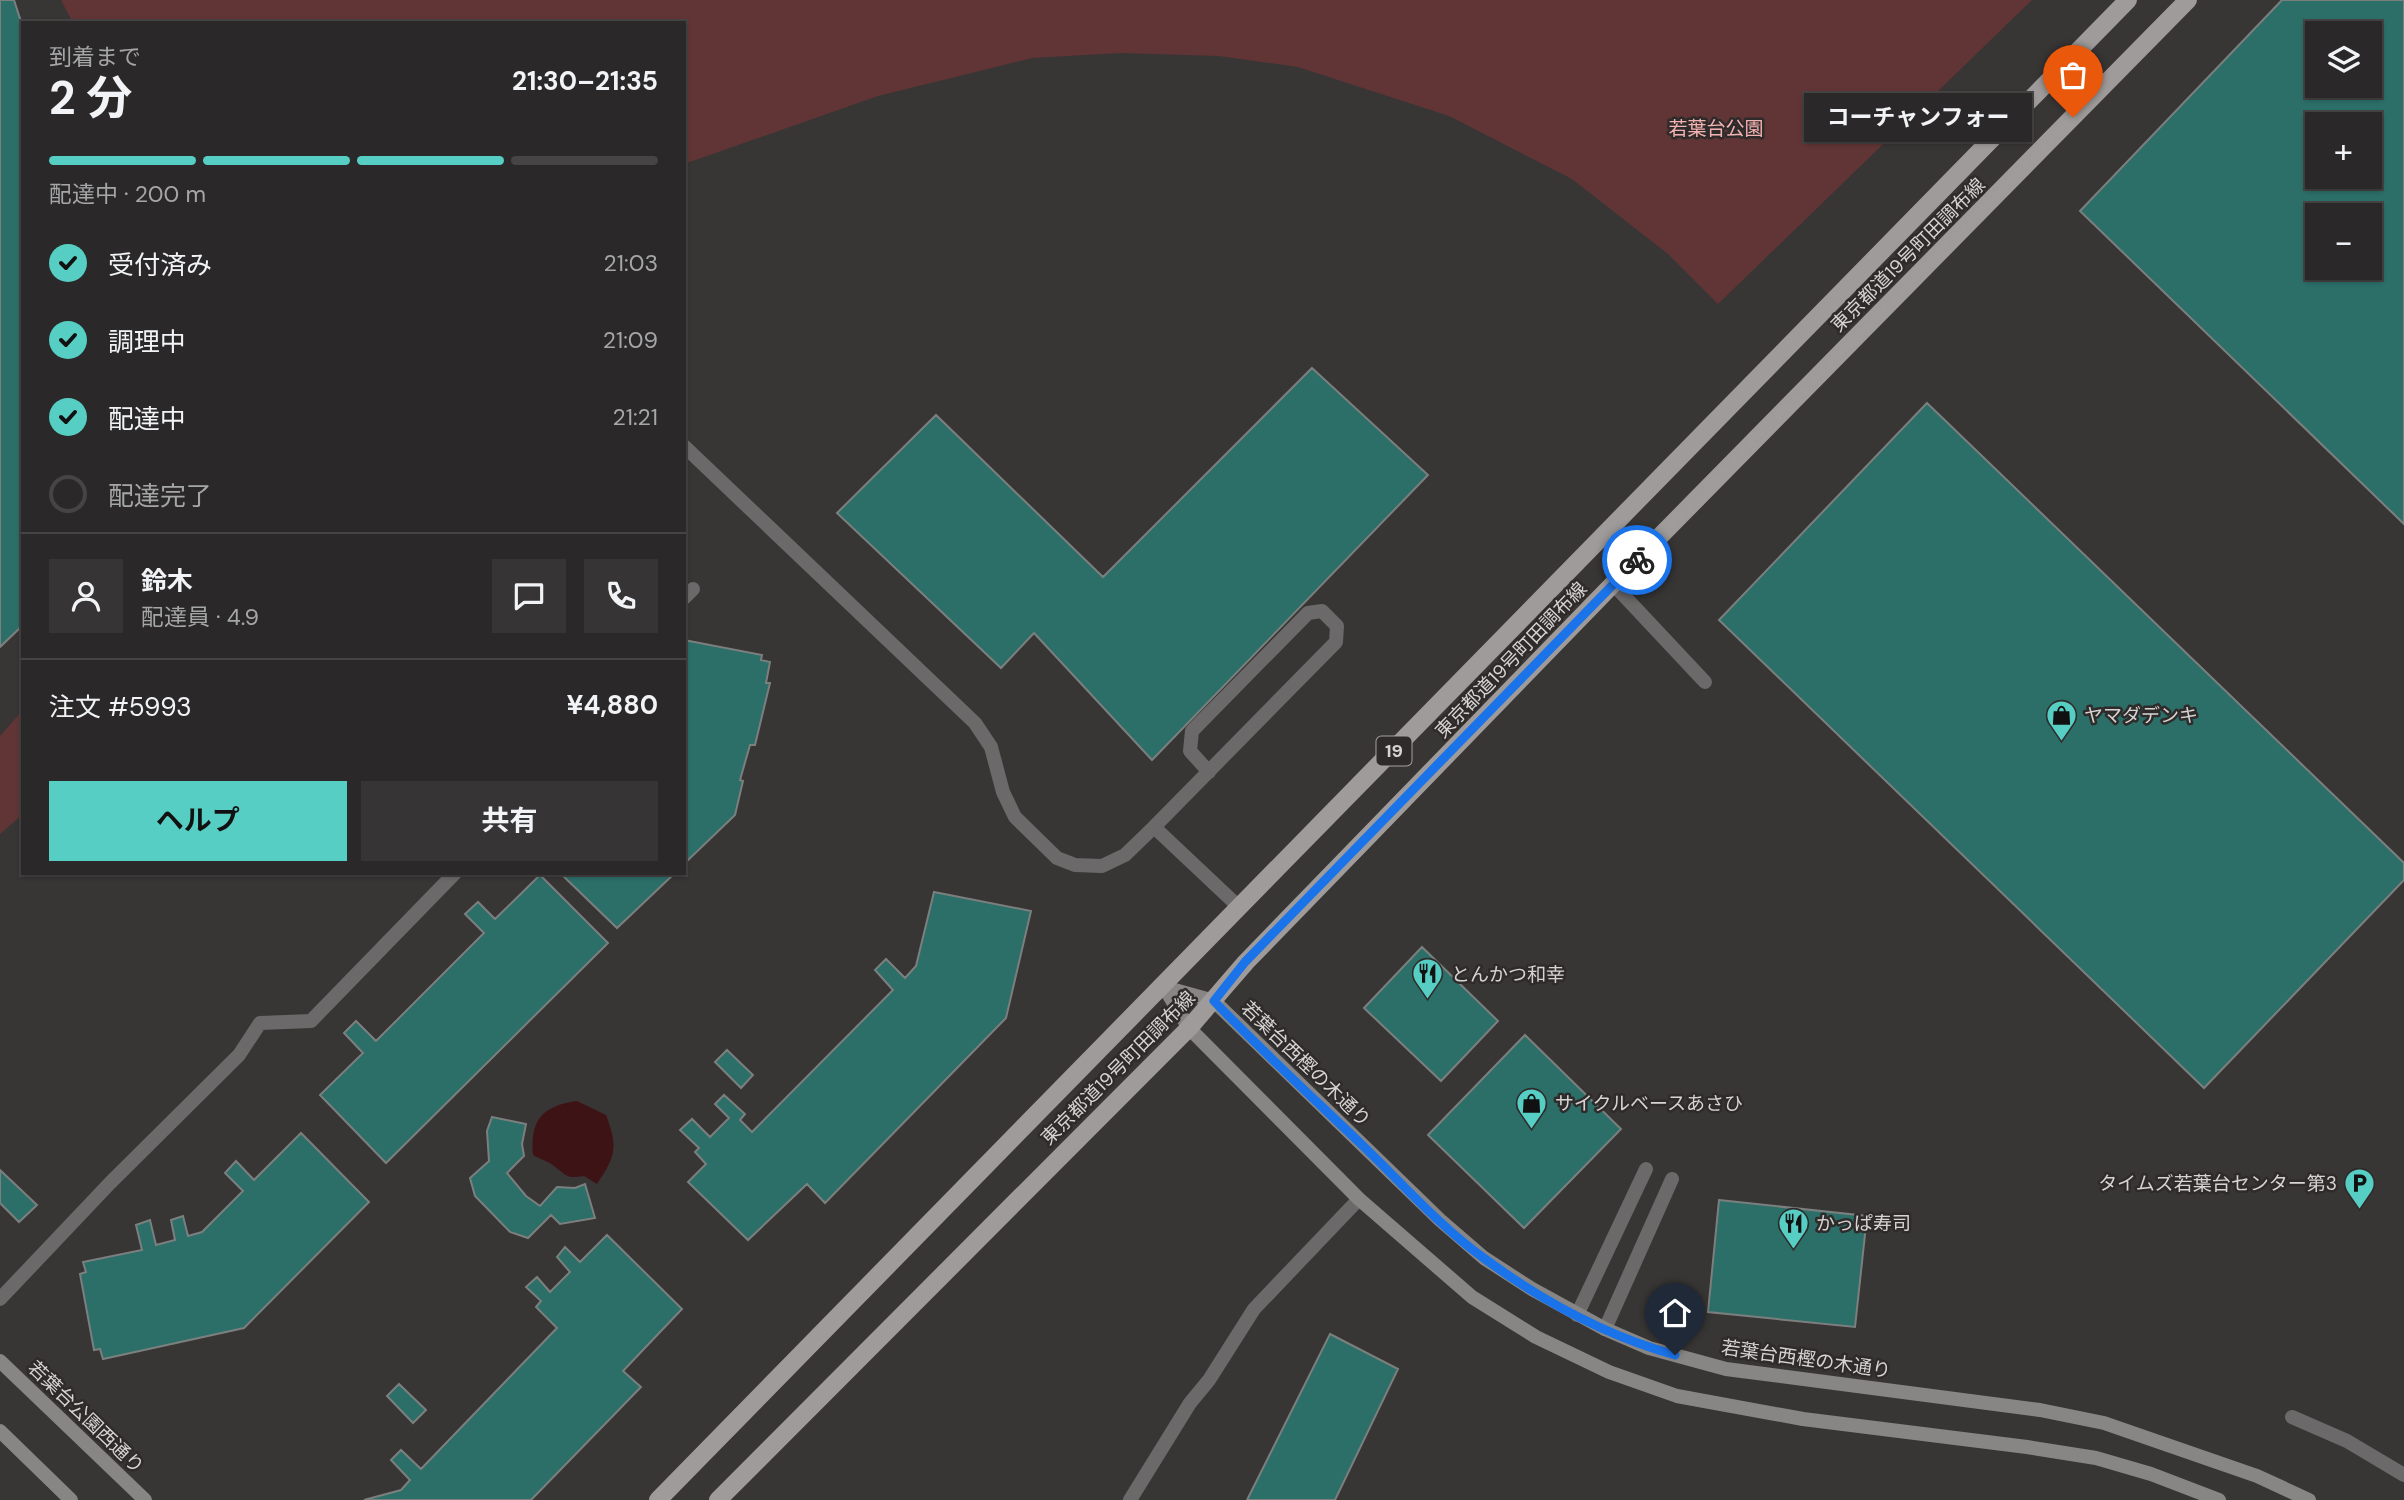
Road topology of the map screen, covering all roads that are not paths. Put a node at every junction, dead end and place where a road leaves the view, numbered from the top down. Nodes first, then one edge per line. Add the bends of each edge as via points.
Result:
1 (2129, 0) edge
2 (2188, 0) edge
3 (686, 448) edge
4 (1614, 584) junction
5 (1705, 682) dead end
6 (1209, 772) junction
7 (1154, 827) junction
8 (453, 875) edge
9 (1240, 908) junction
10 (1164, 986) junction
11 (1214, 1001) junction
12 (1189, 1028) junction
13 (1646, 1169) dead end
14 (1672, 1179) dead end
15 (1359, 1199) junction
16 (0, 1299) edge
17 (1577, 1315) junction
18 (1605, 1329) junction
19 (0, 1361) edge
20 (2292, 1417) dead end
21 (0, 1431) edge
22 (2404, 1475) edge
23 (71, 1500) edge
24 (145, 1500) edge
25 (658, 1500) edge
26 (718, 1500) edge
27 (1130, 1500) edge
28 (2220, 1500) edge
29 (2309, 1500) edge

1 - 9 main road, 東京都道19号町田調布線 / 19
2 - 4 main road, 東京都道19号町田調布線 / 19
3 - 7 lane via 975,723 991,747 1015,817 1057,858 1075,865 1102,866 1125,855
4 - 5 lane
4 - 11 main road, 東京都道19号町田調布線 / 19 via 1245,962
6 - 6 lane via 1336,642 1338,626 1322,611 1308,613 1192,731 1190,751
6 - 7 lane
7 - 9 lane
8 - 16 lane via 311,1021 260,1023 239,1055
9 - 10 main road, 東京都道19号町田調布線 / 19
10 - 11 street, 若葉台西樫の木通り
10 - 12 street
10 - 25 main road, 東京都道19号町田調布線 / 19
11 - 12 main road, 東京都道19号町田調布線 / 19
11 - 17 street, 若葉台西樫の木通り via 1475,1251
12 - 15 street
12 - 26 main road, 東京都道19号町田調布線 / 19
13 - 17 lane
14 - 18 lane
15 - 27 lane via 1255,1309
15 - 28 street via 1472,1297 1536,1337 1609,1372 1677,1396 1803,1419 2096,1458
17 - 18 street, 若葉台西樫の木通り
18 - 29 street, 若葉台西樫の木通り via 1649,1348 1726,1369 2040,1410 2104,1423 2257,1476
19 - 24 street, 若葉台公園西通り
20 - 22 lane via 2347,1441
21 - 23 street

